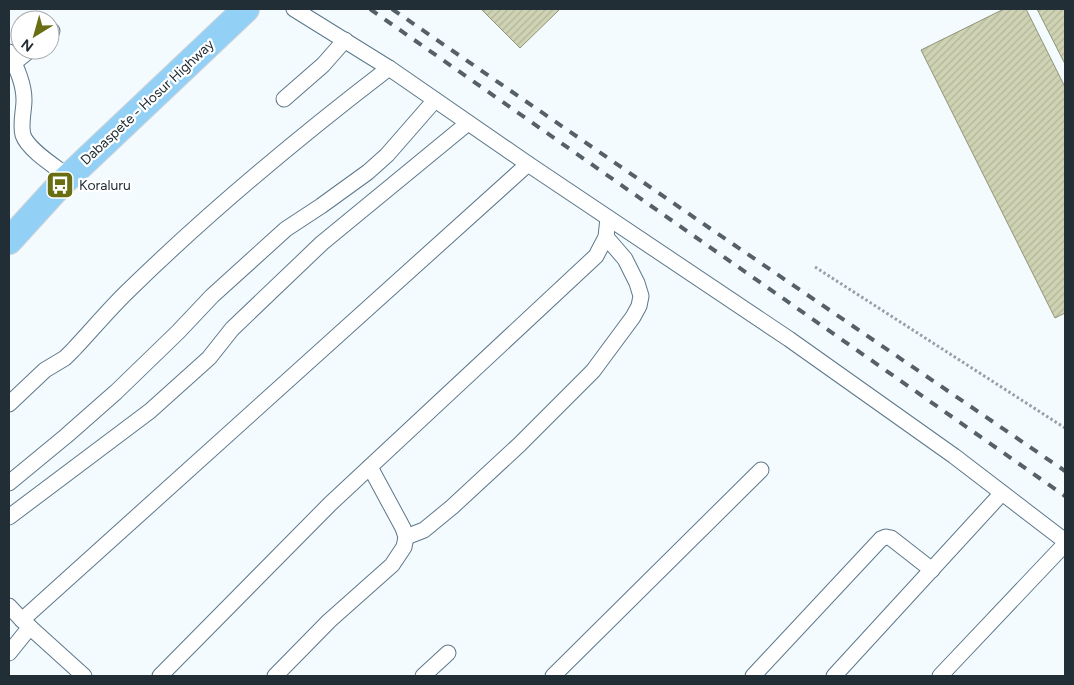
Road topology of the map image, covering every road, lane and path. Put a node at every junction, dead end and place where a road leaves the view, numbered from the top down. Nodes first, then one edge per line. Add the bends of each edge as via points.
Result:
1 (246, 9) edge
2 (294, 9) edge
3 (345, 40) junction
4 (12, 60) edge
5 (389, 68) junction
6 (284, 99) dead end
7 (435, 100) junction
8 (16, 117) edge
9 (468, 123) junction
10 (528, 164) junction
11 (69, 177) junction
12 (608, 218) junction
13 (606, 237) junction
14 (9, 241) edge
15 (815, 267) dead end
16 (9, 404) edge
17 (1065, 428) edge
18 (370, 467) junction
19 (761, 470) dead end
20 (9, 483) edge
21 (1002, 493) junction
22 (9, 517) edge
23 (406, 537) junction
24 (1065, 543) edge
25 (932, 570) junction
26 (9, 606) edge
27 (26, 623) junction
28 (448, 653) dead end
29 (9, 654) edge
30 (84, 676) edge
31 (160, 676) edge
32 (275, 676) edge
33 (423, 676) edge
34 (553, 676) edge
35 (753, 676) edge
36 (834, 676) edge
37 (940, 676) edge

1 - 11 highway, Dabaspete - Hosur Highway
2 - 3 street
3 - 5 street
3 - 6 street
4 - 8 street via 23,88 24,100
5 - 7 street
5 - 16 street via 198,225 128,290 65,358 45,370
7 - 9 street
7 - 20 street via 387,155 286,229 212,296 116,392
8 - 11 street via 31,146
9 - 10 street
9 - 22 street via 322,242 232,329 209,358 150,411
10 - 12 street
10 - 27 street
11 - 14 highway, Dabaspete - Hosur Highway
12 - 13 street
12 - 21 street via 789,339
13 - 18 street via 596,256
13 - 23 street via 625,259 637,283 641,296 633,318 593,370 519,445 424,530
15 - 17 path
18 - 23 street
18 - 31 street
19 - 34 street
21 - 24 street
21 - 25 street
23 - 32 street via 404,547 392,565
24 - 37 street
25 - 35 street via 891,538 881,539
25 - 36 street
26 - 27 street
27 - 29 street
27 - 30 street
28 - 33 street

